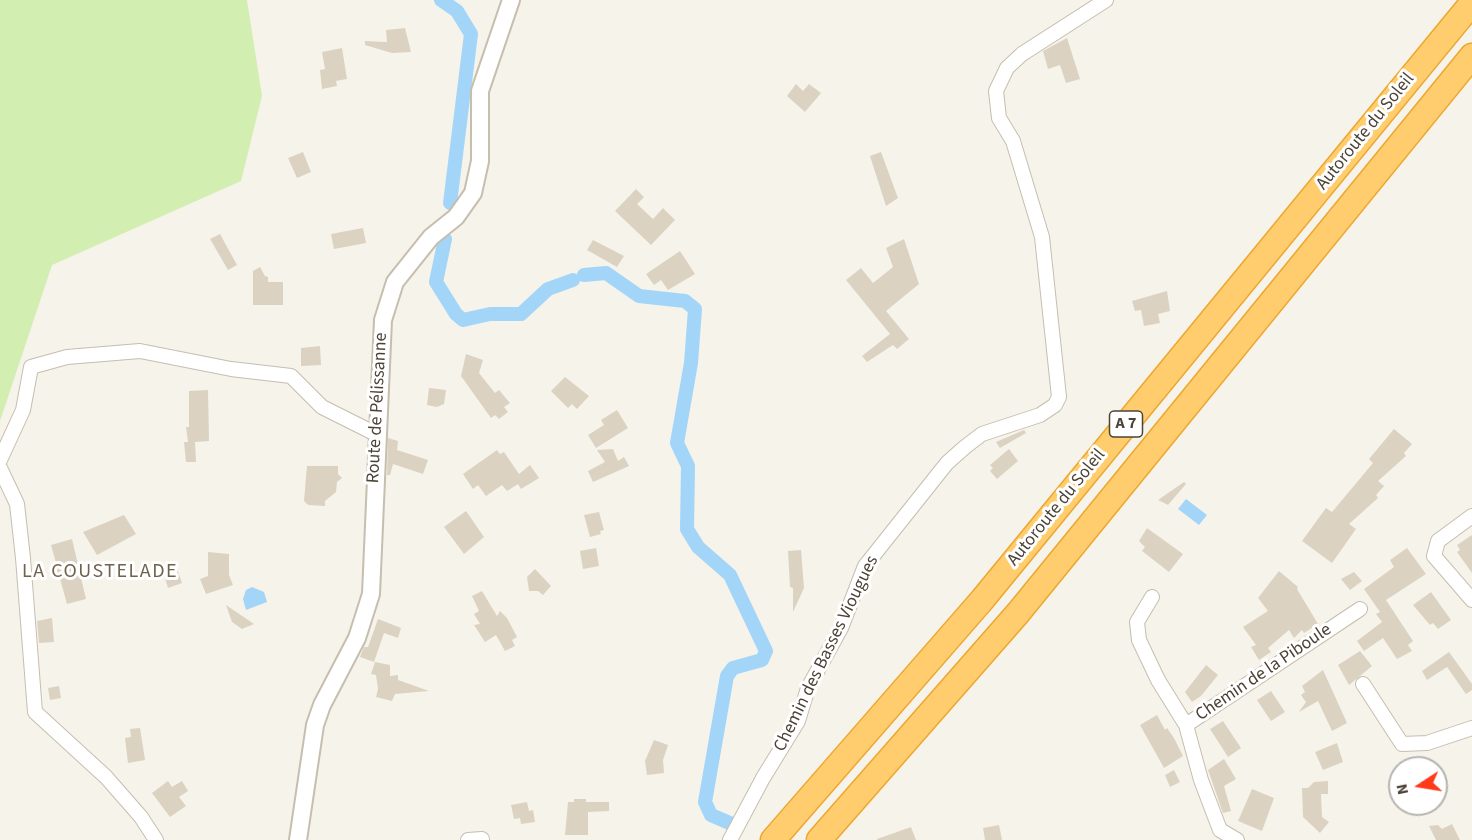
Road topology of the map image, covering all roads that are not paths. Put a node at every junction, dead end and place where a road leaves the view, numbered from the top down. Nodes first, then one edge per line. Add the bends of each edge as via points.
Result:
1 (511, 0) edge
2 (1106, 0) edge
3 (1472, 3) edge
4 (1472, 56) edge
5 (376, 434) junction
6 (0, 460) edge
7 (0, 468) edge
8 (1472, 516) edge
9 (1152, 597) dead end
10 (1472, 600) edge
11 (1360, 609) dead end
12 (1363, 684) dead end
13 (1186, 725) junction
14 (1472, 728) edge
15 (156, 840) edge
16 (298, 840) edge
17 (730, 840) edge
18 (773, 840) edge
19 (819, 840) edge
20 (1237, 840) edge

1 - 5 street, Route de Pélissanne via 480,91 480,161 473,193 456,217 431,237 395,282 383,320
2 - 17 street, Chemin des Basses Viougues via 1022,54 1007,68 996,90 999,118 1013,141 1042,237 1059,397 1055,405 1040,415 982,434 965,447 865,567 841,628 808,688 798,721
3 - 18 highway, Autoroute du Soleil / A 7 via 989,591
4 - 19 highway, Autoroute du Soleil / A 7 via 1018,613
5 - 6 street via 322,408 291,376 140,351 67,357 31,367 23,410
5 - 16 street, Route de Pélissanne via 371,594 357,638 315,725
7 - 15 street via 16,504 35,712 106,777
8 - 10 street via 1438,542 1434,556
9 - 13 street via 1137,622 1139,640
11 - 13 street, Chemin de la Piboule
12 - 14 street via 1402,744 1427,743
13 - 20 street, Chemin de la Piboule via 1220,830

